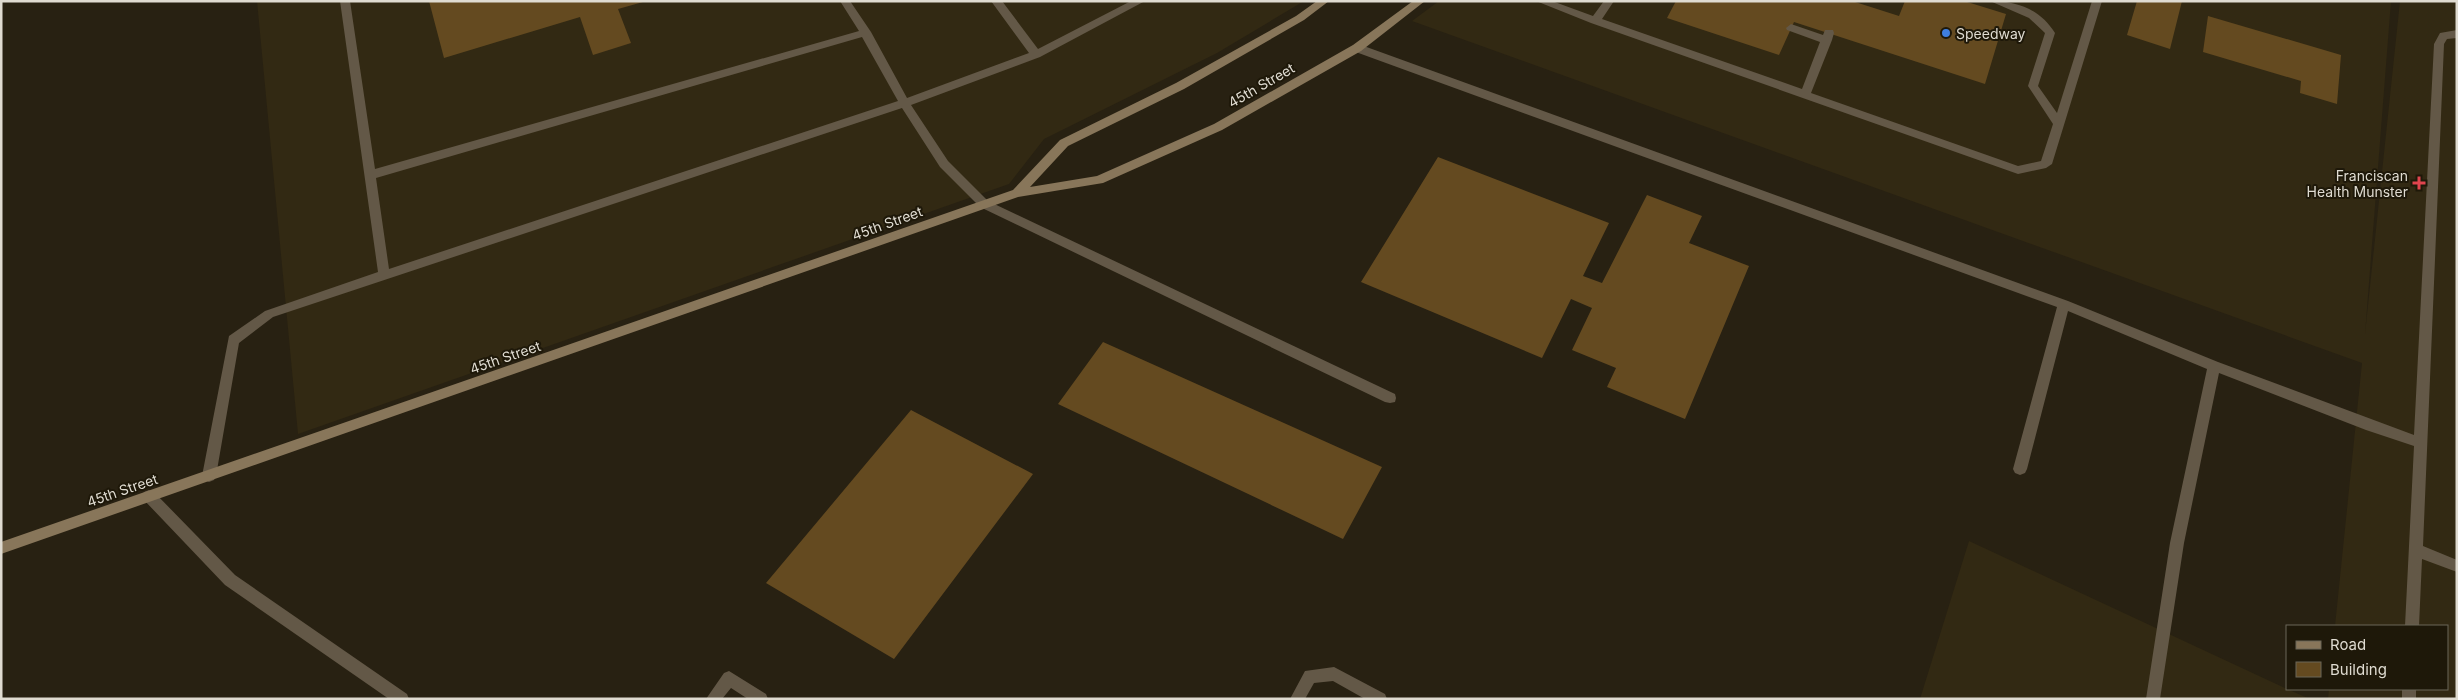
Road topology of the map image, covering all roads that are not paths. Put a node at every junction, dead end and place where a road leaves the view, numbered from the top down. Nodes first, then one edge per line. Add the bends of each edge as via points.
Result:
1 (345, 1) edge
2 (845, 1) edge
3 (996, 1) edge
4 (1140, 1) edge
5 (1324, 1) edge
6 (1420, 1) edge
7 (1541, 1) edge
8 (1609, 1) edge
9 (1995, 1) edge
10 (2097, 1) edge
11 (1595, 21) junction
12 (1791, 28) dead end
13 (866, 32) junction
14 (2457, 34) edge
15 (1356, 48) junction
16 (1036, 54) junction
17 (1806, 95) junction
18 (904, 102) junction
19 (2059, 125) junction
20 (370, 176) junction
21 (1017, 193) junction
22 (984, 204) junction
23 (384, 275) junction
24 (2064, 304) junction
25 (2214, 366) junction
26 (1390, 398) dead end
27 (2422, 443) junction
28 (2020, 469) dead end
29 (209, 476) junction
30 (149, 496) junction
31 (1, 548) edge
32 (2416, 550) junction
33 (2457, 566) edge
34 (2412, 625) edge
35 (402, 699) edge
36 (713, 699) edge
37 (760, 699) edge
38 (1297, 699) edge
39 (1380, 699) edge
40 (2153, 699) edge

1 - 20 lane
2 - 13 lane
3 - 16 lane
4 - 16 lane
5 - 21 main road, 45th Street via 1180,86 1064,143
6 - 15 main road, 45th Street
7 - 11 lane
8 - 11 lane
9 - 19 lane via 2020,8 2043,20 2050,33 2033,86
10 - 19 lane
11 - 17 lane
12 - 17 lane via 1828,37
13 - 18 lane
13 - 20 lane
14 - 27 lane via 2444,36 2439,44
15 - 21 main road, 45th Street via 1218,127 1099,180
15 - 24 lane
16 - 18 lane
17 - 19 lane via 2018,170 2046,164
18 - 22 lane via 940,160
18 - 23 lane
20 - 23 lane
21 - 22 main road, 45th Street
22 - 26 lane
22 - 29 main road, 45th Street
23 - 29 lane via 269,314 233,340
24 - 25 lane
24 - 28 lane
25 - 27 lane
25 - 40 lane via 2177,543
27 - 32 lane
29 - 30 main road, 45th Street
30 - 31 main road, 45th Street
30 - 35 lane via 230,580
32 - 33 lane
32 - 34 lane
36 - 37 lane via 729,678
38 - 39 lane via 1310,676 1334,674

